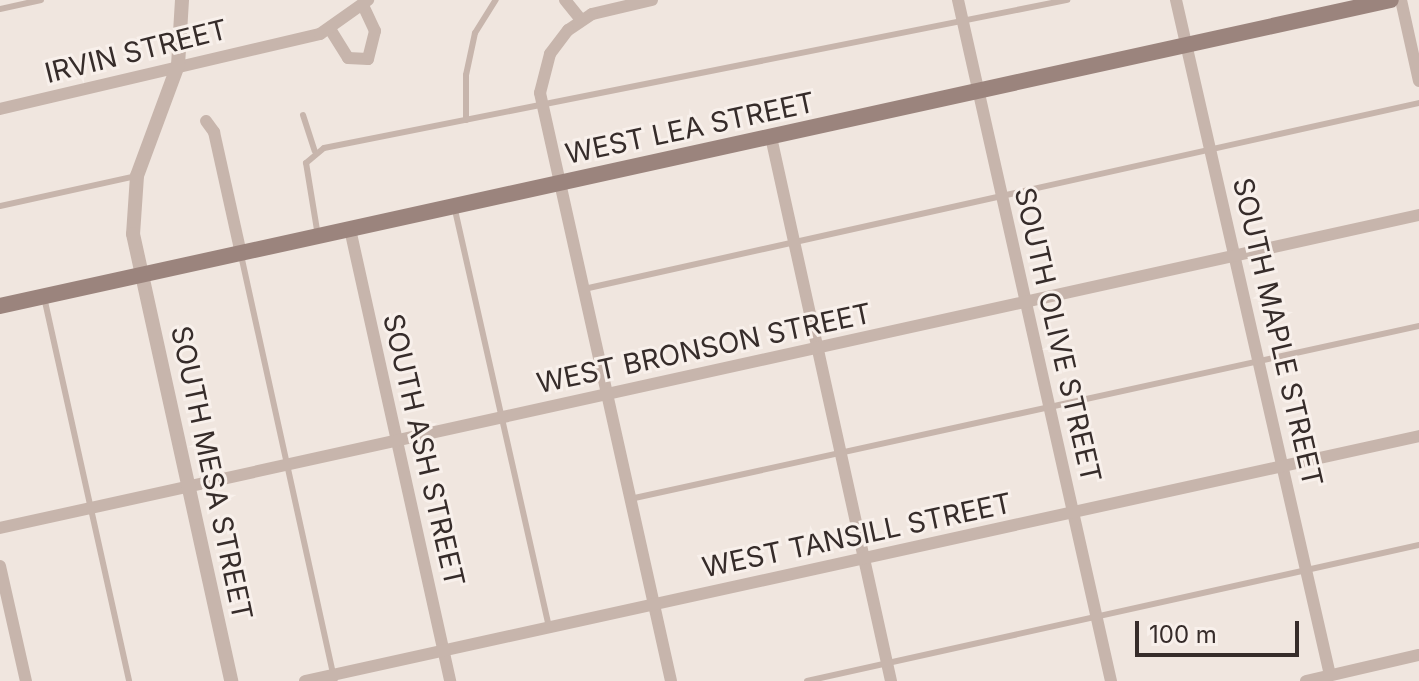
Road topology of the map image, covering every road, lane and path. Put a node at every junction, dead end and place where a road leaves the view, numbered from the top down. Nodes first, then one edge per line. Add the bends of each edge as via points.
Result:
1 (41, 0) edge
2 (182, 0) edge
3 (496, 0) edge
4 (565, 0) edge
5 (652, 0) edge
6 (958, 0) edge
7 (1067, 0) edge
8 (1176, 0) edge
9 (1391, 0) edge
10 (1401, 0) edge
11 (366, 2) edge
12 (0, 9) edge
13 (581, 20) junction
14 (962, 20) junction
15 (330, 29) junction
16 (1187, 46) junction
17 (178, 65) junction
18 (1419, 81) edge
19 (978, 91) junction
20 (543, 103) junction
21 (1419, 103) edge
22 (0, 109) edge
23 (303, 115) dead end
24 (466, 120) junction
25 (206, 121) dead end
26 (771, 137) junction
27 (1213, 150) junction
28 (315, 151) junction
29 (137, 176) junction
30 (560, 184) junction
31 (1001, 197) junction
32 (0, 206) edge
33 (454, 206) junction
34 (1419, 215) edge
35 (350, 229) junction
36 (318, 237) junction
37 (793, 242) junction
38 (241, 254) junction
39 (1237, 255) junction
40 (142, 275) junction
41 (584, 289) junction
42 (44, 297) junction
43 (1026, 301) junction
44 (0, 306) edge
45 (1419, 326) edge
46 (815, 348) junction
47 (1260, 361) junction
48 (607, 393) junction
49 (1051, 407) junction
50 (501, 417) junction
51 (1419, 436) edge
52 (397, 440) junction
53 (839, 453) junction
54 (287, 464) junction
55 (1284, 466) junction
56 (187, 487) junction
57 (630, 499) junction
58 (90, 508) junction
59 (1075, 512) junction
60 (0, 528) edge
61 (1419, 545) edge
62 (864, 559) junction
63 (0, 566) edge
64 (1306, 570) junction
65 (653, 604) junction
66 (1096, 617) junction
67 (549, 628) junction
68 (444, 651) junction
69 (1419, 655) edge
70 (887, 663) junction
71 (1330, 675) junction
72 (334, 678) edge
73 (26, 681) edge
74 (129, 681) edge
75 (231, 681) edge
76 (305, 681) edge
77 (450, 681) edge
78 (671, 681) edge
79 (807, 681) edge
80 (891, 681) edge
81 (1111, 681) edge
82 (1306, 681) edge

1 - 12 lane
2 - 17 street, SOUTH MESA STREET
3 - 24 lane via 475,33 466,75
4 - 13 street
5 - 13 street
6 - 14 street, SOUTH OLIVE STREET
7 - 14 lane
8 - 16 street, SOUTH MAPLE STREET
9 - 16 main road, WEST LEA STREET
10 - 18 street
11 - 15 street, IRVIN STREET
11 - 15 street, IRVIN STREET via 375,31 368,59 358,63 348,58
13 - 20 street via 550,54 541,78
14 - 19 street, SOUTH OLIVE STREET
14 - 20 lane
15 - 17 street, IRVIN STREET
16 - 19 main road, WEST LEA STREET
16 - 27 street, SOUTH MAPLE STREET
17 - 22 street, IRVIN STREET
17 - 29 street, SOUTH MESA STREET
19 - 26 main road, WEST LEA STREET
19 - 31 street, SOUTH OLIVE STREET
20 - 24 lane
20 - 30 street
21 - 27 lane
23 - 28 lane
24 - 28 lane
25 - 38 street via 214,132
26 - 30 main road, WEST LEA STREET
26 - 37 street
27 - 31 lane
27 - 39 street, SOUTH MAPLE STREET
28 - 36 lane via 306,163
29 - 32 lane
29 - 40 street, SOUTH MESA STREET via 132,215
30 - 33 main road, WEST LEA STREET
30 - 41 street
31 - 37 lane
31 - 43 street, SOUTH OLIVE STREET
33 - 35 main road, WEST LEA STREET
33 - 50 lane
34 - 39 street, WEST BRONSON STREET
35 - 36 main road, WEST LEA STREET
35 - 52 street, SOUTH ASH STREET
36 - 38 main road, WEST LEA STREET
37 - 41 lane
37 - 46 street
38 - 40 main road, WEST LEA STREET
38 - 54 lane
39 - 43 street, WEST BRONSON STREET
39 - 47 street, SOUTH MAPLE STREET
40 - 42 main road, WEST LEA STREET
40 - 56 street, SOUTH MESA STREET
41 - 48 street
42 - 44 main road, WEST LEA STREET
42 - 58 lane
43 - 46 street, WEST BRONSON STREET
43 - 49 street, SOUTH OLIVE STREET
45 - 47 lane
46 - 48 street, WEST BRONSON STREET
46 - 53 street
47 - 49 lane
47 - 55 street, SOUTH MAPLE STREET
48 - 50 street, WEST BRONSON STREET
48 - 57 street
49 - 53 lane
49 - 59 street, SOUTH OLIVE STREET
50 - 52 street, WEST BRONSON STREET
50 - 67 lane
51 - 55 street, WEST TANSILL STREET
52 - 54 street, WEST BRONSON STREET
52 - 68 street, SOUTH ASH STREET
53 - 57 lane
53 - 62 street
54 - 56 street, WEST BRONSON STREET
54 - 72 lane
55 - 59 street, WEST TANSILL STREET
55 - 64 street, SOUTH MAPLE STREET
56 - 58 street, WEST BRONSON STREET
56 - 75 street, SOUTH MESA STREET
57 - 65 street
58 - 60 street, WEST BRONSON STREET
58 - 74 lane
59 - 62 street, WEST TANSILL STREET
59 - 66 street, SOUTH OLIVE STREET
61 - 64 lane
62 - 65 street, WEST TANSILL STREET
62 - 70 street
63 - 73 street
64 - 66 lane
64 - 71 street, SOUTH MAPLE STREET
65 - 67 street, WEST TANSILL STREET
65 - 78 street
66 - 70 lane
66 - 81 street, SOUTH OLIVE STREET
67 - 68 street, WEST TANSILL STREET
68 - 72 street, WEST TANSILL STREET
68 - 77 street, SOUTH ASH STREET
69 - 71 street
70 - 79 lane
70 - 80 street
71 - 82 street
72 - 76 street, WEST TANSILL STREET

